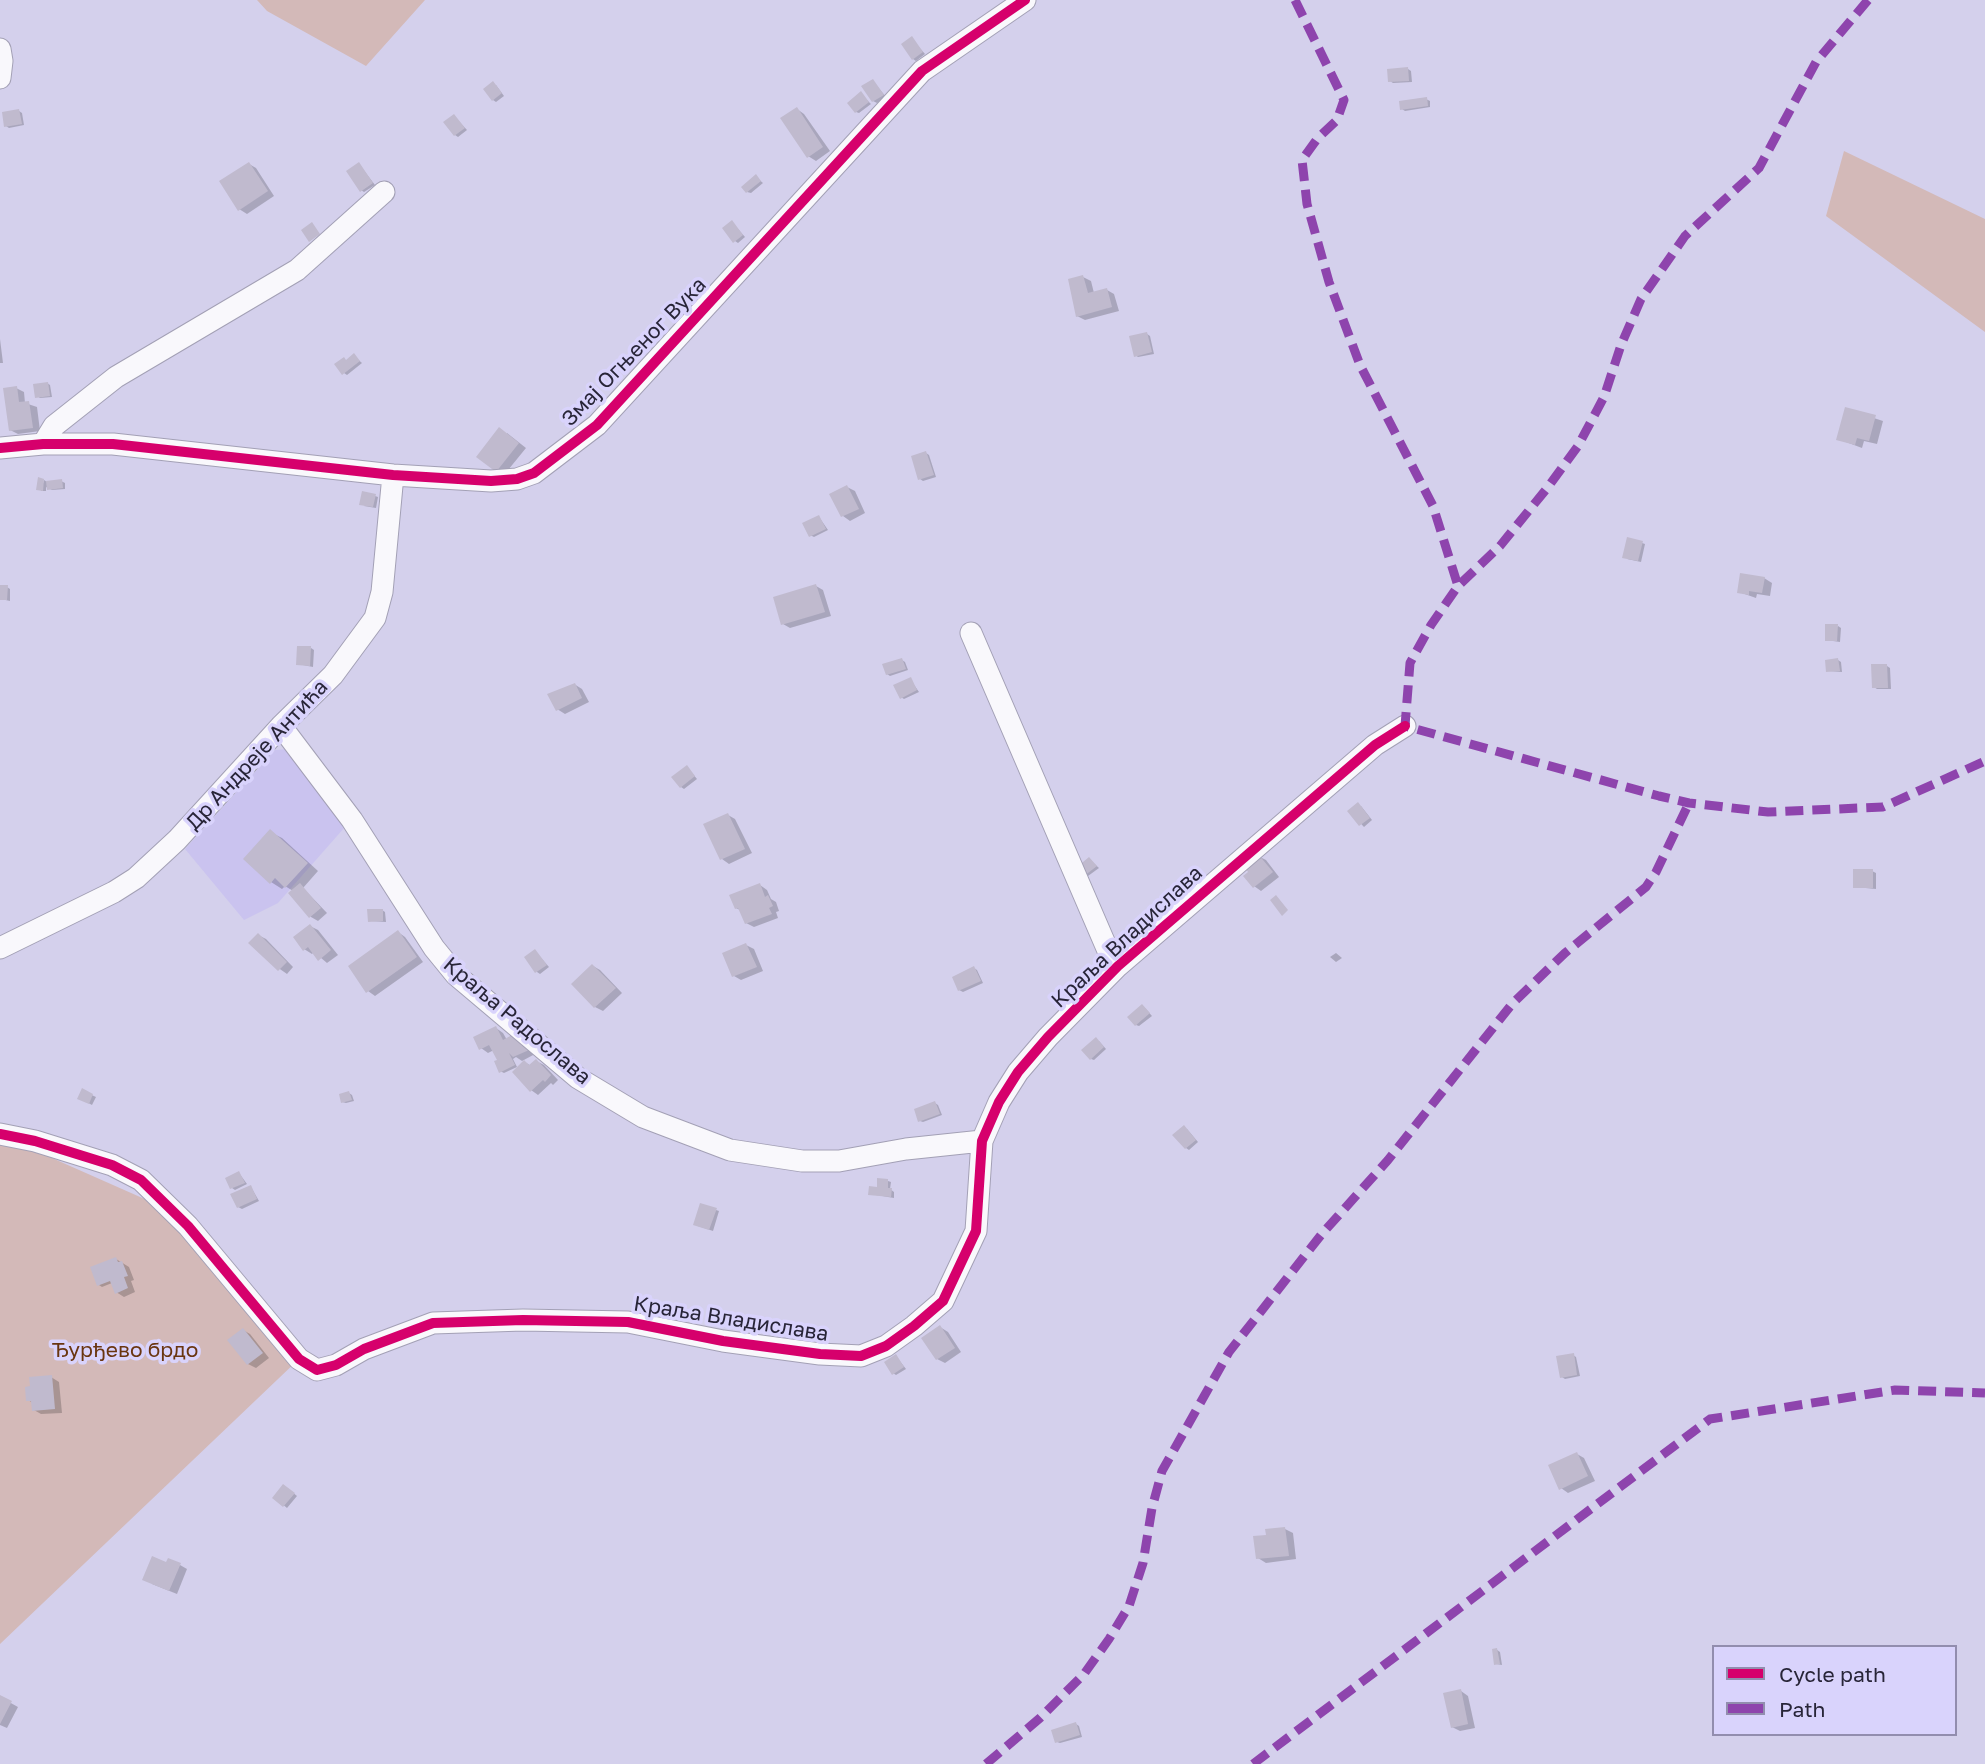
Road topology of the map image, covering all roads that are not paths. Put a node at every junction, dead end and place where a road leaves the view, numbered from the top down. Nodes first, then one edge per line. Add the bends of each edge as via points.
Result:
1 (1025, 0) edge
2 (0, 49) edge
3 (0, 78) edge
4 (384, 192) dead end
5 (43, 444) junction
6 (0, 448) edge
7 (393, 475) junction
8 (971, 633) dead end
9 (281, 726) junction
10 (1405, 726) dead end
11 (0, 948) edge
12 (1118, 966) junction
13 (0, 1135) edge
14 (982, 1141) junction

1 - 7 street, Змај Огњеног Вука via 922,71 597,425 546,466 527,476 491,481
2 - 3 street
4 - 5 street via 297,270 116,377 54,426
5 - 6 street, Змај Огњеног Вука
5 - 7 street, Змај Огњеног Вука via 113,444
7 - 9 street, Др Андреје Антића via 376,618 333,675
8 - 12 street via 1108,953
9 - 11 street, Др Андреје Антића via 136,878
9 - 14 street, Краља Радослава via 352,820 433,948 456,975 578,1078 643,1117 730,1150 802,1161 839,1161
10 - 12 street, Краља Владислава via 1375,745
12 - 14 street, Краља Владислава via 1018,1072
13 - 14 street, Краља Владислава via 112,1165 141,1181 188,1226 299,1359 317,1370 433,1323 523,1320 628,1322 723,1341 861,1356 886,1346 943,1301 976,1231

